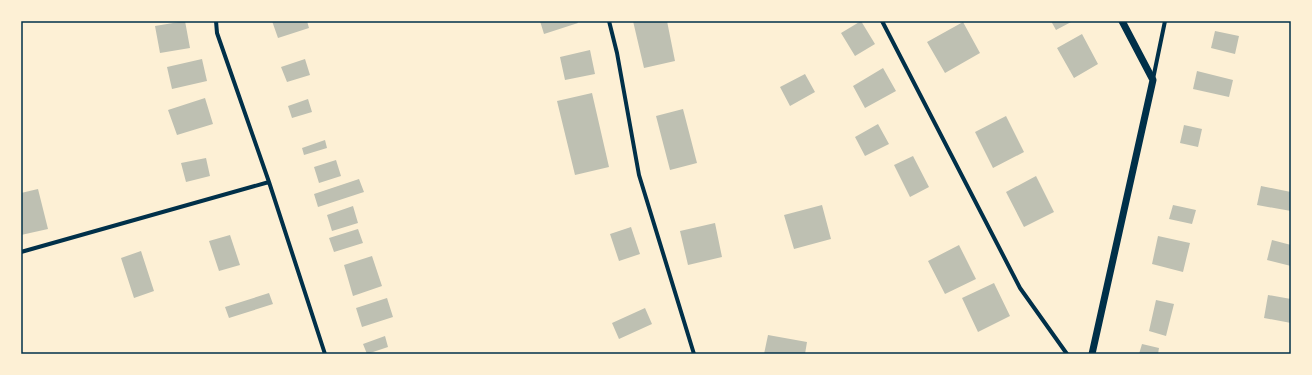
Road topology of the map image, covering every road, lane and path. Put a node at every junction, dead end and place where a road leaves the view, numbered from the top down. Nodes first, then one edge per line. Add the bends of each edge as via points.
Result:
1 (216, 21) edge
2 (609, 21) edge
3 (882, 21) edge
4 (1122, 21) edge
5 (1165, 21) edge
6 (1153, 80) junction
7 (269, 182) junction
8 (21, 252) edge
9 (325, 354) edge
10 (694, 354) edge
11 (1067, 354) edge
12 (1092, 354) edge

1 - 7 street via 217,33
2 - 10 street via 639,175
3 - 11 street via 1020,288
4 - 6 street
5 - 6 street
6 - 12 street
7 - 8 street
7 - 9 street

